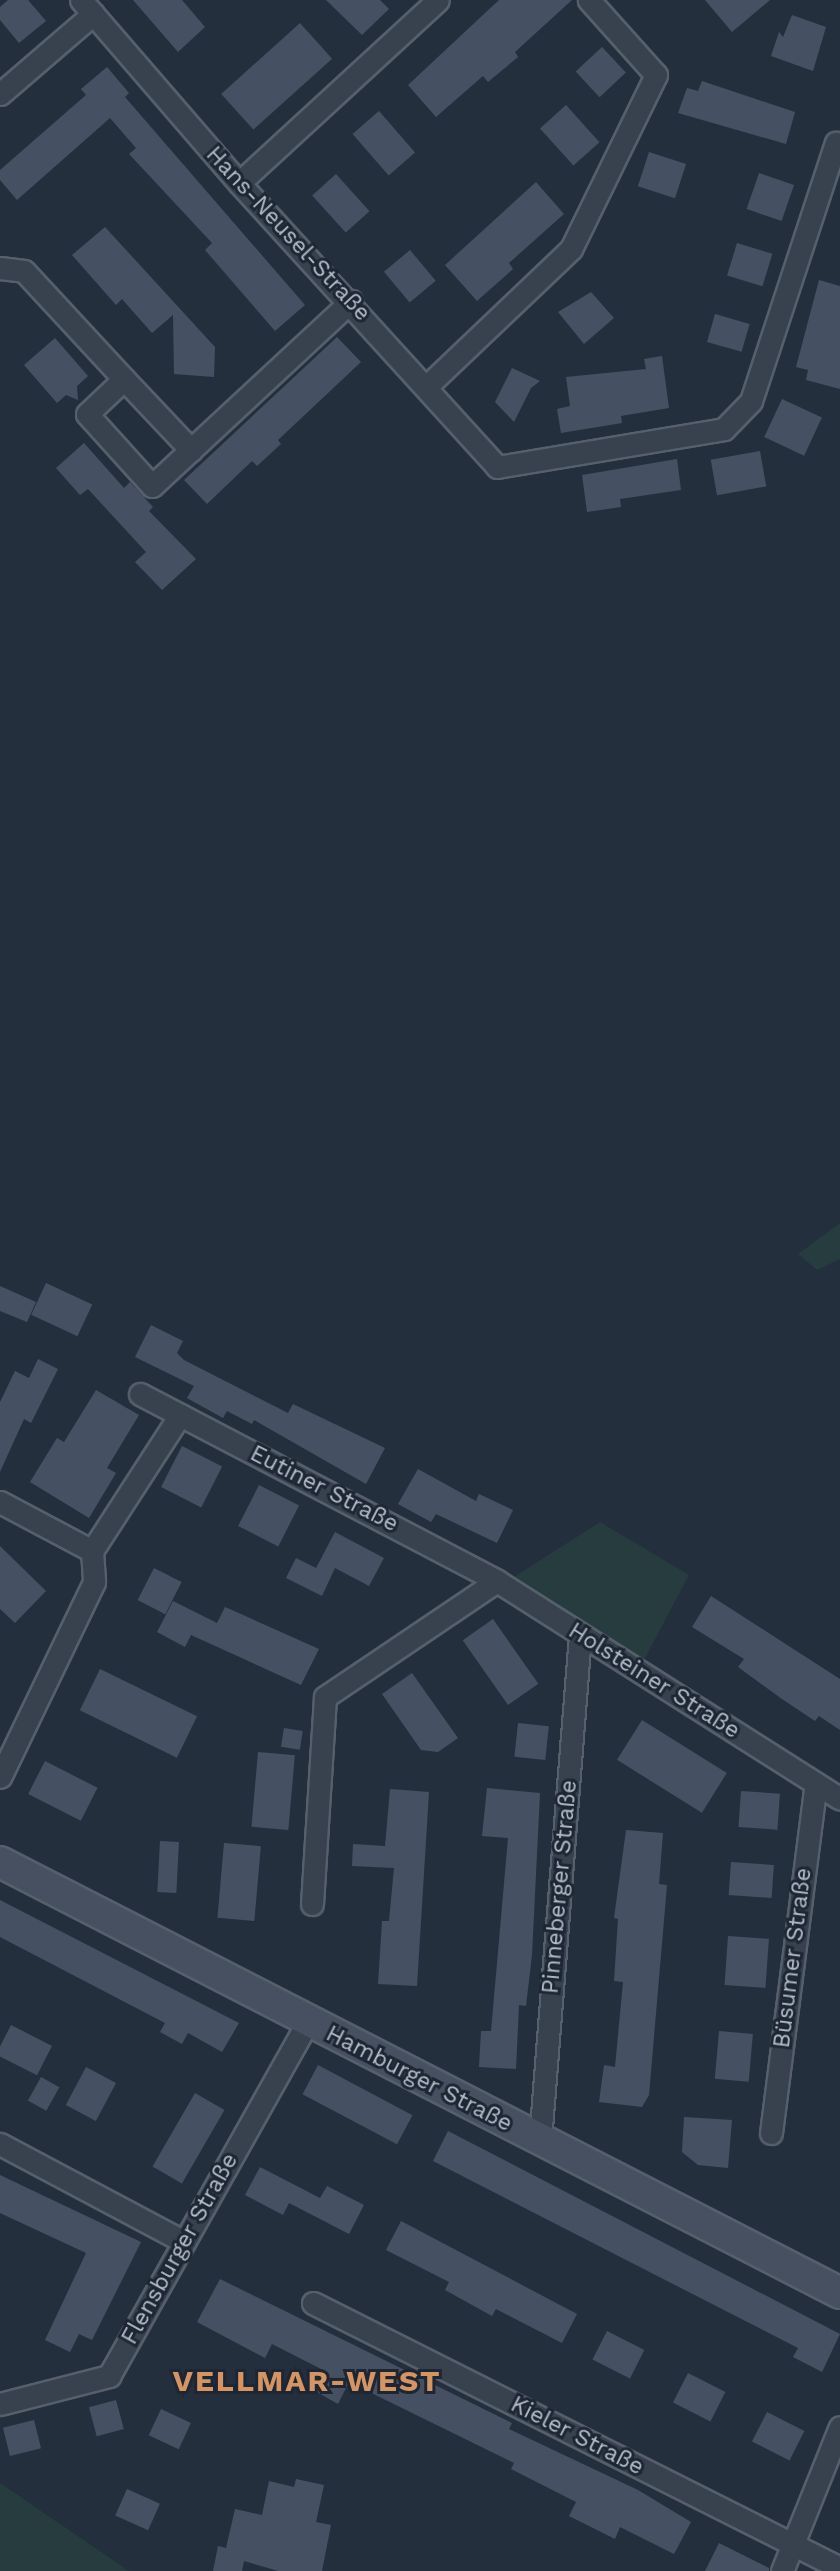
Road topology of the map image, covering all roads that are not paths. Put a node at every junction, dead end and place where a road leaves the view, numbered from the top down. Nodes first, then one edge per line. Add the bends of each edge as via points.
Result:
1 (438, 0) edge
2 (589, 0) edge
3 (87, 7) edge
4 (0, 94) edge
5 (836, 143) dead end
6 (239, 183) junction
7 (0, 268) edge
8 (351, 301) junction
9 (124, 379) junction
10 (426, 387) junction
11 (191, 450) junction
12 (140, 1394) dead end
13 (180, 1415) junction
14 (0, 1502) edge
15 (92, 1550) junction
16 (467, 1564) joint
17 (497, 1581) junction
18 (580, 1635) junction
19 (0, 1777) edge
20 (816, 1784) junction
21 (840, 1798) edge
22 (0, 1862) edge
23 (312, 1904) dead end
24 (307, 2023) junction
25 (771, 2133) dead end
26 (540, 2140) junction
27 (0, 2144) edge
28 (184, 2242) junction
29 (840, 2293) edge
30 (313, 2303) dead end
31 (0, 2404) edge
32 (840, 2427) edge
33 (792, 2544) junction
34 (840, 2568) edge
35 (782, 2571) edge

1 - 6 street
2 - 10 street via 656,75 571,249
3 - 4 street
3 - 6 street, Hans-Neusel-Straße
5 - 10 street, Hans-Neusel-Straße via 751,401 724,429 497,467
6 - 8 street, Hans-Neusel-Straße
7 - 9 street via 24,271
8 - 10 street, Hans-Neusel-Straße
8 - 11 street
9 - 11 street
9 - 11 street via 86,414 152,486
12 - 13 street, Eutiner Straße
13 - 15 street
13 - 16 street, Eutiner Straße
14 - 15 street
15 - 19 street via 94,1582
16 - 17 street, Holsteiner Straße
17 - 18 street, Holsteiner Straße
17 - 23 street via 325,1697
18 - 20 street, Holsteiner Straße
18 - 26 street, Pinneberger Straße
20 - 21 street, Holsteiner Straße
20 - 25 street, Büsumer Straße
22 - 24 street, Hamburger Straße via 243,1984
24 - 26 street, Hamburger Straße
24 - 28 street, Flensburger Straße
26 - 29 street, Hamburger Straße
27 - 28 street
28 - 31 street, Flensburger Straße via 109,2376
30 - 33 street, Kieler Straße
32 - 33 street
33 - 34 street, Kieler Straße
33 - 35 street

